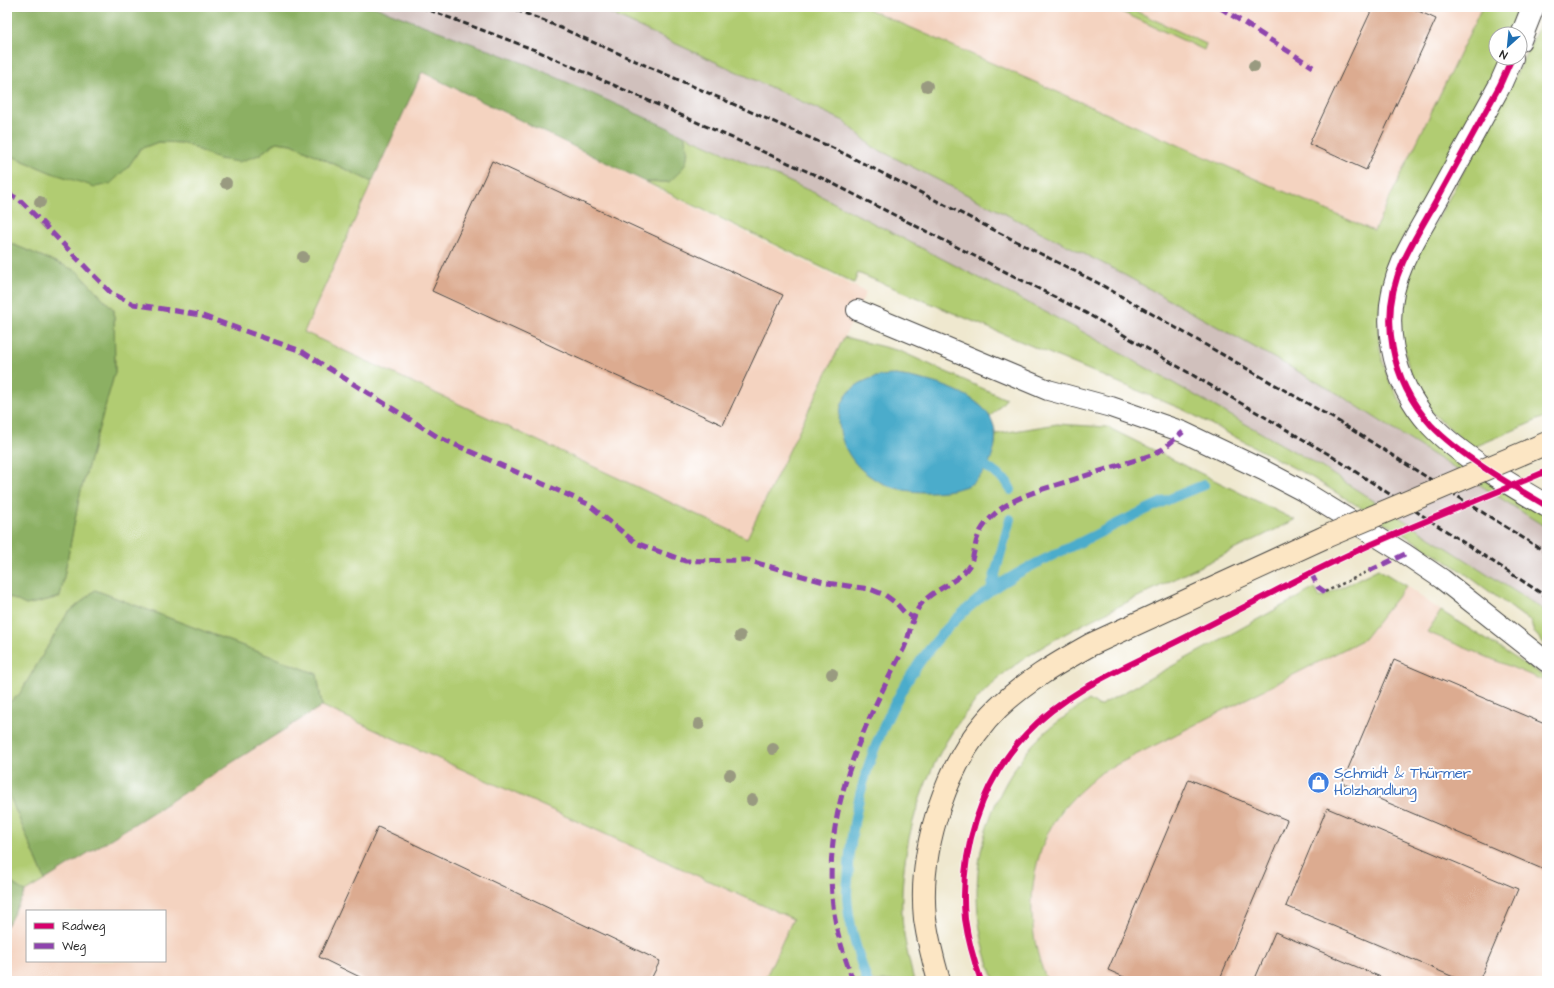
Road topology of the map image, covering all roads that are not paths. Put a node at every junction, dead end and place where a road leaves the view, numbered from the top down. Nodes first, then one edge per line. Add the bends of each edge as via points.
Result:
1 (1533, 7) edge
2 (1526, 26) edge
3 (1508, 66) edge
4 (857, 310) dead end
5 (1547, 443) edge
6 (1547, 506) edge
7 (1547, 662) edge
8 (939, 981) edge

1 - 2 street
3 - 6 street via 1403,263 1390,304 1389,330 1401,378 1409,395 1432,426 1460,450
4 - 7 lane via 1048,390 1110,406 1183,432 1263,470 1303,491 1442,579
5 - 8 main road, bridge via 1325,537 1090,645 1056,663 998,708 978,730 961,757 947,786 928,850 925,918 930,951

